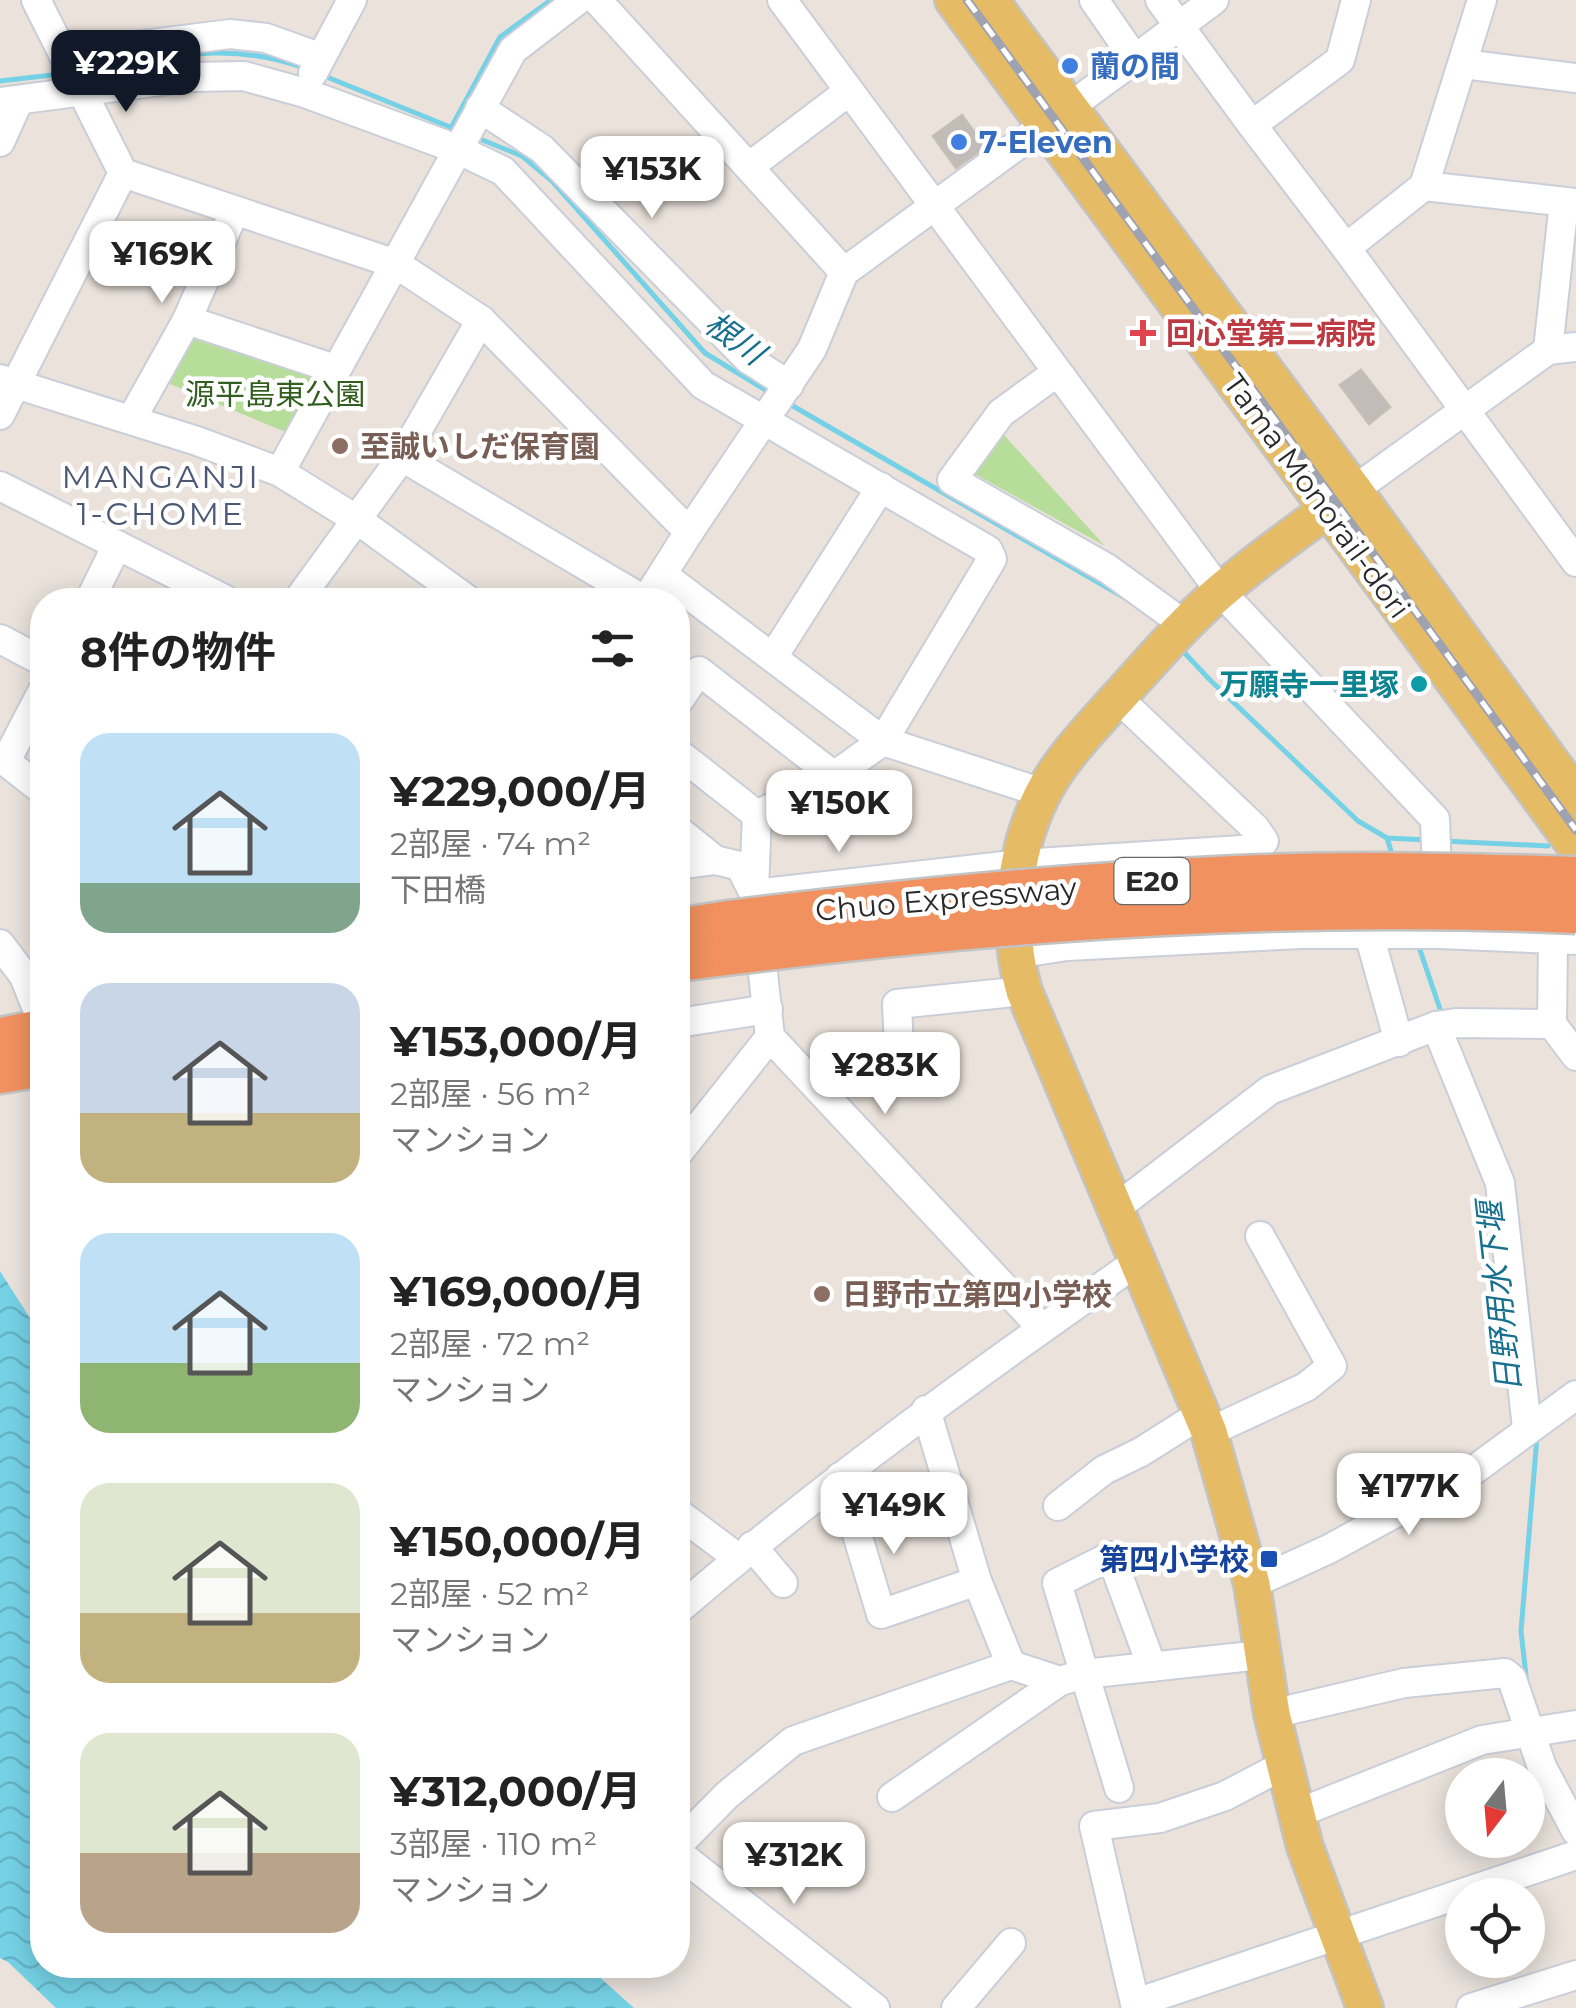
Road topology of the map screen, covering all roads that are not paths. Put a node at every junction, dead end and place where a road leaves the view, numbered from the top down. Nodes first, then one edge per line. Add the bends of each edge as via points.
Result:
1 (36, 0) edge
2 (352, 0) edge
3 (578, 0) edge
4 (596, 0) edge
5 (782, 0) edge
6 (953, 0) edge
7 (990, 0) edge
8 (1094, 0) edge
9 (1160, 0) edge
10 (1214, 0) edge
11 (1356, 0) edge
12 (1482, 0) edge
13 (1178, 25) junction
14 (318, 57) junction
15 (1135, 59) junction
16 (1462, 64) junction
17 (72, 73) junction
18 (1576, 78) edge
19 (848, 92) junction
20 (305, 93) junction
21 (9, 101) edge
22 (480, 108) junction
23 (1056, 115) junction
24 (1252, 124) junction
25 (0, 142) edge
26 (457, 149) junction
27 (750, 166) junction
28 (123, 174) junction
29 (1424, 186) junction
30 (1570, 203) edge
31 (932, 206) junction
32 (234, 212) junction
33 (1346, 248) junction
34 (396, 264) junction
35 (844, 272) junction
36 (187, 320) junction
37 (481, 320) junction
38 (1562, 348) edge
39 (335, 369) junction
40 (1056, 373) junction
41 (8, 382) edge
42 (777, 403) junction
43 (1463, 411) junction
44 (0, 415) edge
45 (131, 420) junction
46 (402, 457) junction
47 (280, 472) junction
48 (0, 486) edge
49 (881, 487) junction
50 (1341, 501) junction
51 (359, 520) junction
52 (689, 532) junction
53 (118, 546) junction
54 (1574, 556) edge
55 (663, 575) junction
56 (96, 588) edge
57 (202, 588) edge
58 (307, 588) edge
59 (452, 588) edge
60 (625, 588) edge
61 (654, 588) edge
62 (680, 588) edge
63 (1220, 591) junction
64 (690, 595) edge
65 (1175, 636) junction
66 (0, 639) edge
67 (30, 655) edge
68 (773, 657) junction
69 (690, 684) edge
70 (1118, 698) junction
71 (30, 713) edge
72 (882, 741) junction
73 (3, 759) edge
74 (690, 763) edge
75 (834, 776) junction
76 (30, 780) edge
77 (1043, 792) junction
78 (1576, 796) edge
79 (757, 816) junction
80 (690, 840) edge
81 (1576, 847) edge
82 (715, 860) junction
83 (690, 863) edge
84 (1021, 864) junction
85 (1576, 877) edge
86 (739, 923) junction
87 (690, 928) edge
88 (1568, 931) edge
89 (1369, 934) junction
90 (1439, 934) junction
91 (0, 944) edge
92 (690, 954) edge
93 (1015, 954) junction
94 (30, 971) edge
95 (1024, 990) junction
96 (690, 1023) edge
97 (769, 1023) junction
98 (1552, 1024) junction
99 (1443, 1025) junction
100 (30, 1032) edge
101 (0, 1038) edge
102 (1399, 1042) junction
103 (1576, 1056) edge
104 (30, 1068) edge
105 (0, 1073) edge
106 (910, 1078) dead end
107 (690, 1136) edge
108 (1116, 1208) junction
109 (1260, 1236) dead end
110 (1137, 1262) junction
111 (1042, 1328) junction
112 (1576, 1395) edge
113 (926, 1410) junction
114 (1205, 1423) junction
115 (1533, 1424) junction
116 (840, 1477) junction
117 (1058, 1506) dead end
118 (690, 1520) edge
119 (745, 1552) junction
120 (977, 1580) junction
121 (783, 1583) dead end
122 (1252, 1584) junction
123 (690, 1600) edge
124 (1261, 1655) junction
125 (1010, 1666) junction
126 (1152, 1667) junction
127 (1072, 1678) junction
128 (1272, 1714) junction
129 (1576, 1725) edge
130 (1531, 1733) junction
131 (1284, 1765) junction
132 (1119, 1788) dead end
133 (892, 1797) dead end
134 (1296, 1814) junction
135 (1576, 1832) edge
136 (690, 1833) edge
137 (1576, 1855) edge
138 (690, 1862) edge
139 (1338, 1937) junction
140 (1011, 1942) dead end
141 (1576, 1975) edge
142 (964, 2005) edge
143 (1136, 2005) edge
144 (874, 2008) edge
145 (1365, 2008) edge
146 (1470, 2008) edge

1 - 17 street
2 - 14 street
3 - 22 street via 514,50
4 - 27 street
5 - 19 street
6 - 23 main road, Tama Monorail-dori
7 - 23 main road, Tama Monorail-dori
8 - 15 street
9 - 13 street
10 - 13 street
11 - 24 street via 1340,60
12 - 16 street
13 - 15 street
13 - 24 street
14 - 17 street via 266,38 230,34
14 - 20 street
15 - 23 street
16 - 18 street
16 - 29 street
17 - 20 street via 226,74
17 - 21 street
17 - 28 street
19 - 27 street
19 - 31 street
20 - 26 street
21 - 25 street
22 - 26 street
22 - 42 street via 542,149 748,360
23 - 31 street
23 - 50 main road, Tama Monorail-dori
24 - 33 street
26 - 34 street
26 - 42 street via 502,172 703,385
27 - 35 street
28 - 32 street
28 - 41 street
29 - 30 street
29 - 33 street
30 - 38 street
31 - 35 street
31 - 40 street
32 - 34 street
32 - 36 street
33 - 43 street
34 - 37 street
34 - 39 street
35 - 42 street via 812,349
36 - 39 street
36 - 45 street
37 - 46 street
37 - 52 street
38 - 43 street
39 - 47 street
40 - 63 street
40 - 65 street via 1001,414 952,480 1108,568
41 - 44 street
41 - 45 street
42 - 49 street
42 - 52 street
43 - 50 street
43 - 54 street
45 - 47 street
46 - 51 street
46 - 60 street
47 - 51 street
48 - 53 street
49 - 68 street
49 - 72 street via 988,550 992,559
50 - 63 main road
50 - 78 main road, Tama Monorail-dori via 1443,617
50 - 81 main road, Tama Monorail-dori
51 - 58 street
51 - 59 street
52 - 55 street
53 - 56 street
53 - 57 street
55 - 61 street
55 - 62 street
63 - 65 main road
63 - 90 street via 1434,819
64 - 68 street
65 - 70 main road
66 - 67 street
68 - 72 street
69 - 75 street via 699,671
70 - 77 main road
70 - 84 street via 1264,842 1257,850
71 - 73 street
72 - 75 street
72 - 77 street
73 - 76 street
74 - 79 street
75 - 79 street
77 - 84 main road
79 - 86 street
80 - 82 street
82 - 83 street
82 - 86 street via 740,866
84 - 86 street
84 - 93 main road
85 - 86 highway, Chuo Expressway / E20, bridge via 1232,877 1002,891
86 - 87 highway, Chuo Expressway / E20
86 - 88 highway, Chuo Expressway / E20, bridge via 1442,907
86 - 92 highway, Chuo Expressway / E20
86 - 97 street
88 - 90 street
88 - 98 street
89 - 90 street
89 - 93 street via 1233,936
89 - 102 street
91 - 94 street
93 - 95 main road
95 - 106 street via 897,1004 899,1046
95 - 108 main road
96 - 97 street
97 - 107 street
97 - 111 street
98 - 99 street
98 - 103 street
99 - 102 street
99 - 115 street via 1500,1184
100 - 101 highway
102 - 108 street via 1270,1090
104 - 105 highway
108 - 110 main road
109 - 114 street via 1332,1366 1306,1386
110 - 111 street
110 - 114 main road
111 - 113 street
112 - 115 street
113 - 116 street
113 - 120 street
114 - 117 street via 1104,1470
114 - 122 main road
115 - 122 street via 1474,1470
116 - 119 street
116 - 120 street via 881,1614
118 - 119 street
119 - 121 street
119 - 123 street
120 - 125 street
122 - 124 main road
124 - 126 street
124 - 128 main road
125 - 127 street
125 - 136 street via 793,1741
126 - 127 street
126 - 127 street via 1111,1556 1057,1583
127 - 132 street
127 - 133 street
128 - 130 street via 1404,1683 1505,1673
128 - 131 main road
129 - 130 street
130 - 134 street via 1482,1740
130 - 135 street
131 - 134 main road
131 - 143 street via 1226,1796 1160,1818 1094,1826
134 - 139 main road
137 - 139 street
138 - 144 street
139 - 143 street
139 - 145 main road
140 - 142 street
141 - 146 street

